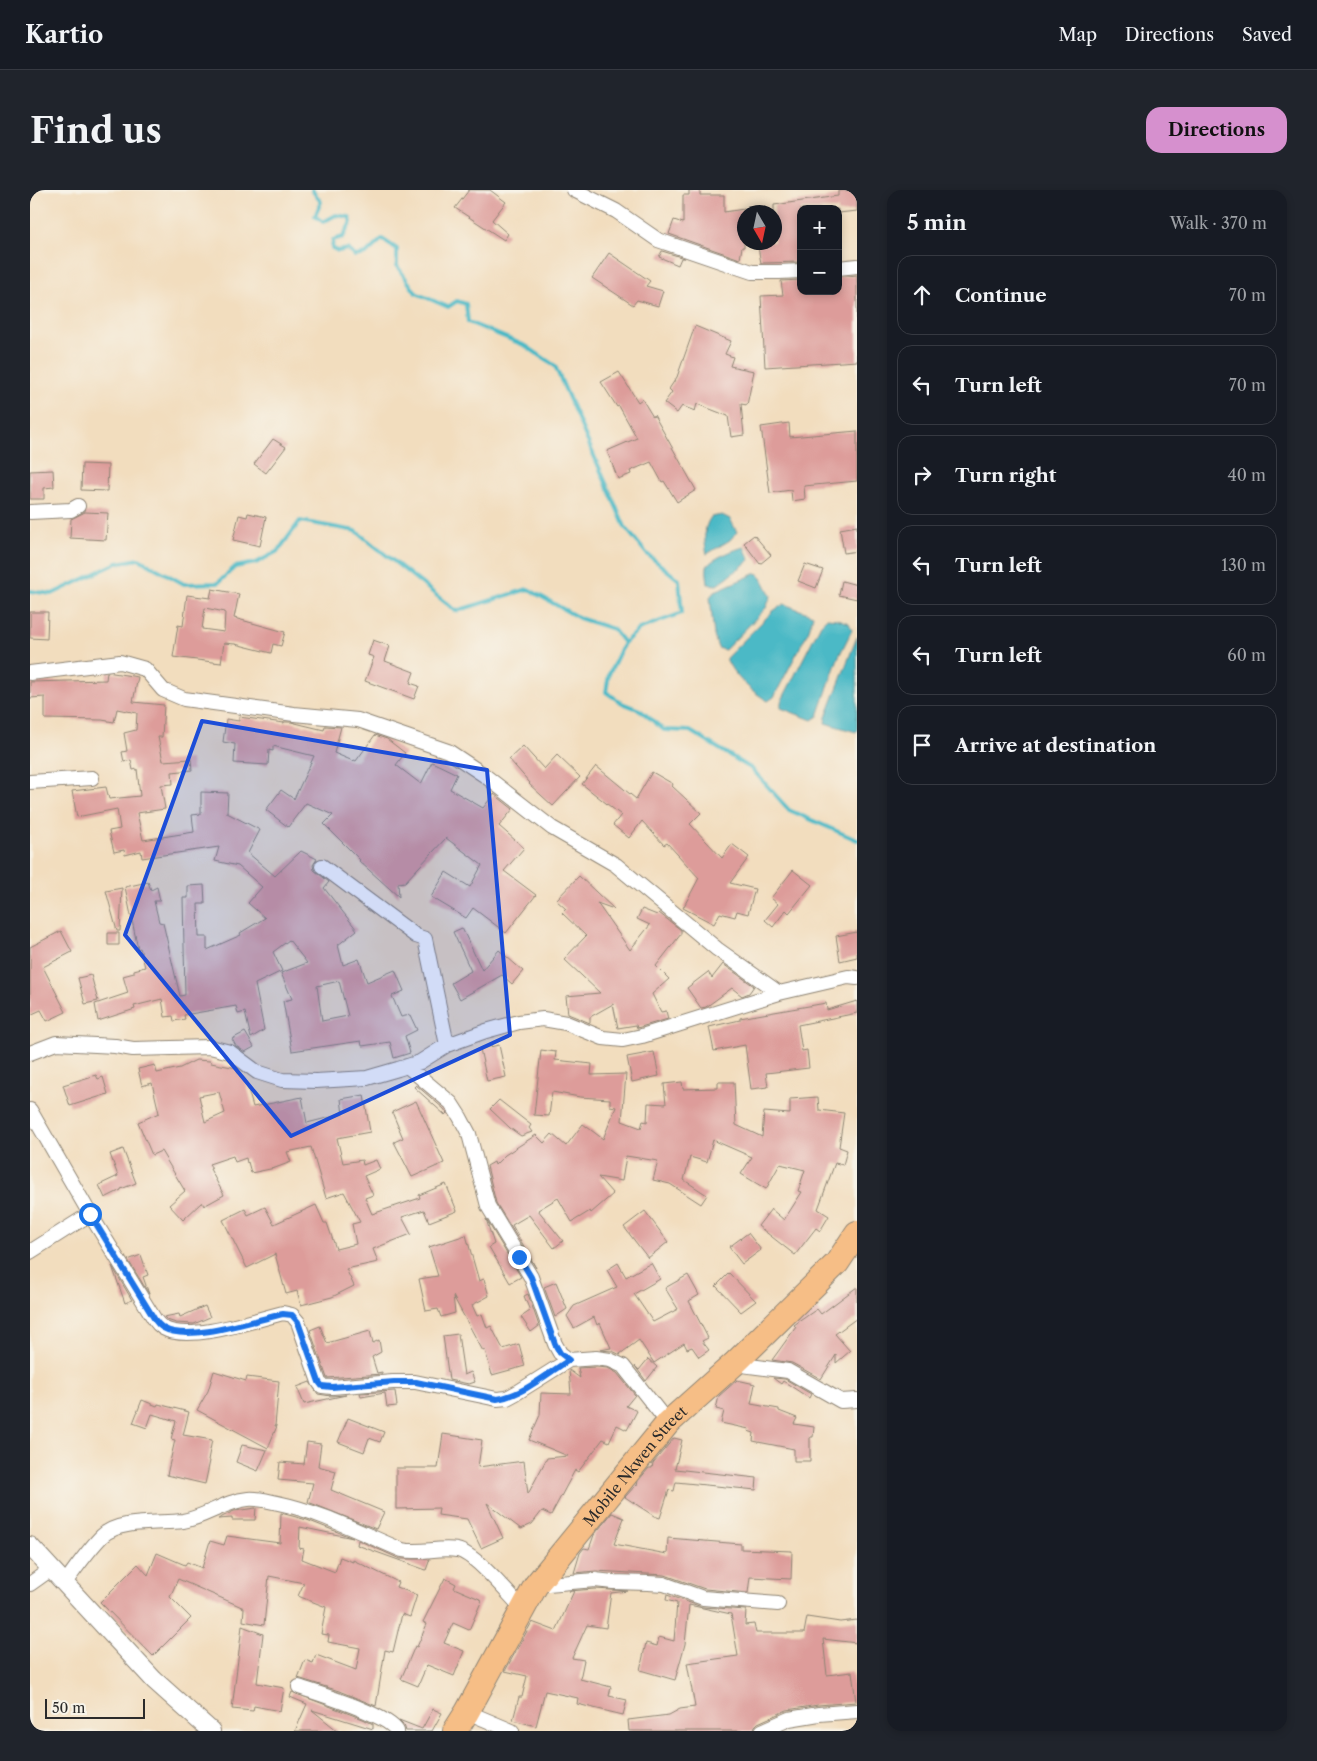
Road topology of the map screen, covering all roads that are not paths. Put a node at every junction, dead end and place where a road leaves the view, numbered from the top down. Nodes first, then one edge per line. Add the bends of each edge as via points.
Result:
1 (574, 190) edge
2 (857, 266) edge
3 (842, 268) edge
4 (797, 271) edge
5 (78, 506) dead end
6 (30, 512) edge
7 (30, 673) edge
8 (92, 778) dead end
9 (30, 782) edge
10 (322, 866) dead end
11 (857, 978) edge
12 (779, 993) junction
13 (447, 1045) junction
14 (30, 1053) edge
15 (407, 1066) junction
16 (30, 1110) edge
17 (90, 1214) junction
18 (857, 1233) edge
19 (30, 1252) edge
20 (569, 1360) junction
21 (734, 1364) junction
22 (857, 1400) edge
23 (668, 1423) junction
24 (30, 1546) edge
25 (51, 1569) junction
26 (30, 1584) edge
27 (64, 1584) junction
28 (536, 1585) junction
29 (778, 1604) dead end
30 (523, 1609) junction
31 (299, 1687) dead end
32 (857, 1711) edge
33 (461, 1722) edge
34 (211, 1731) edge
35 (397, 1731) edge
36 (512, 1731) edge
37 (762, 1731) edge

1 - 4 street via 616,211 658,240 752,272
2 - 3 street
5 - 6 street via 72,510
7 - 12 street via 120,662 145,669 163,690 184,699 358,720 448,752 484,775 552,828 616,864 717,949
8 - 9 street
10 - 13 street via 416,936 425,939
11 - 12 street via 848,977
12 - 13 street via 623,1040 603,1038 566,1023 543,1019 519,1022
13 - 15 street via 420,1062
14 - 15 street via 56,1043 133,1049 210,1048 230,1052 257,1072 282,1080 367,1078
15 - 20 street via 451,1103 460,1117 469,1134 488,1206 531,1277 555,1344
16 - 17 street
17 - 19 street
17 - 20 street via 163,1328 173,1332 210,1331 283,1314 292,1315 298,1322 322,1386 416,1382 497,1399 507,1398
18 - 21 highway, Mobile Nkwen Street via 837,1263
20 - 23 street via 596,1358 623,1366
21 - 22 street via 788,1371 841,1401
21 - 23 highway, Mobile Nkwen Street
23 - 28 highway, Mobile Nkwen Street
24 - 25 street
25 - 26 street
25 - 27 street
27 - 30 street via 103,1535 115,1529 183,1521 247,1499 309,1511 407,1551 457,1550 472,1556
27 - 34 street via 154,1680
28 - 29 street via 595,1580 664,1584 703,1598
28 - 30 highway, Mobile Nkwen Street
30 - 33 highway, Mobile Nkwen Street
31 - 35 street via 380,1718
32 - 37 street via 790,1719
33 - 36 street

